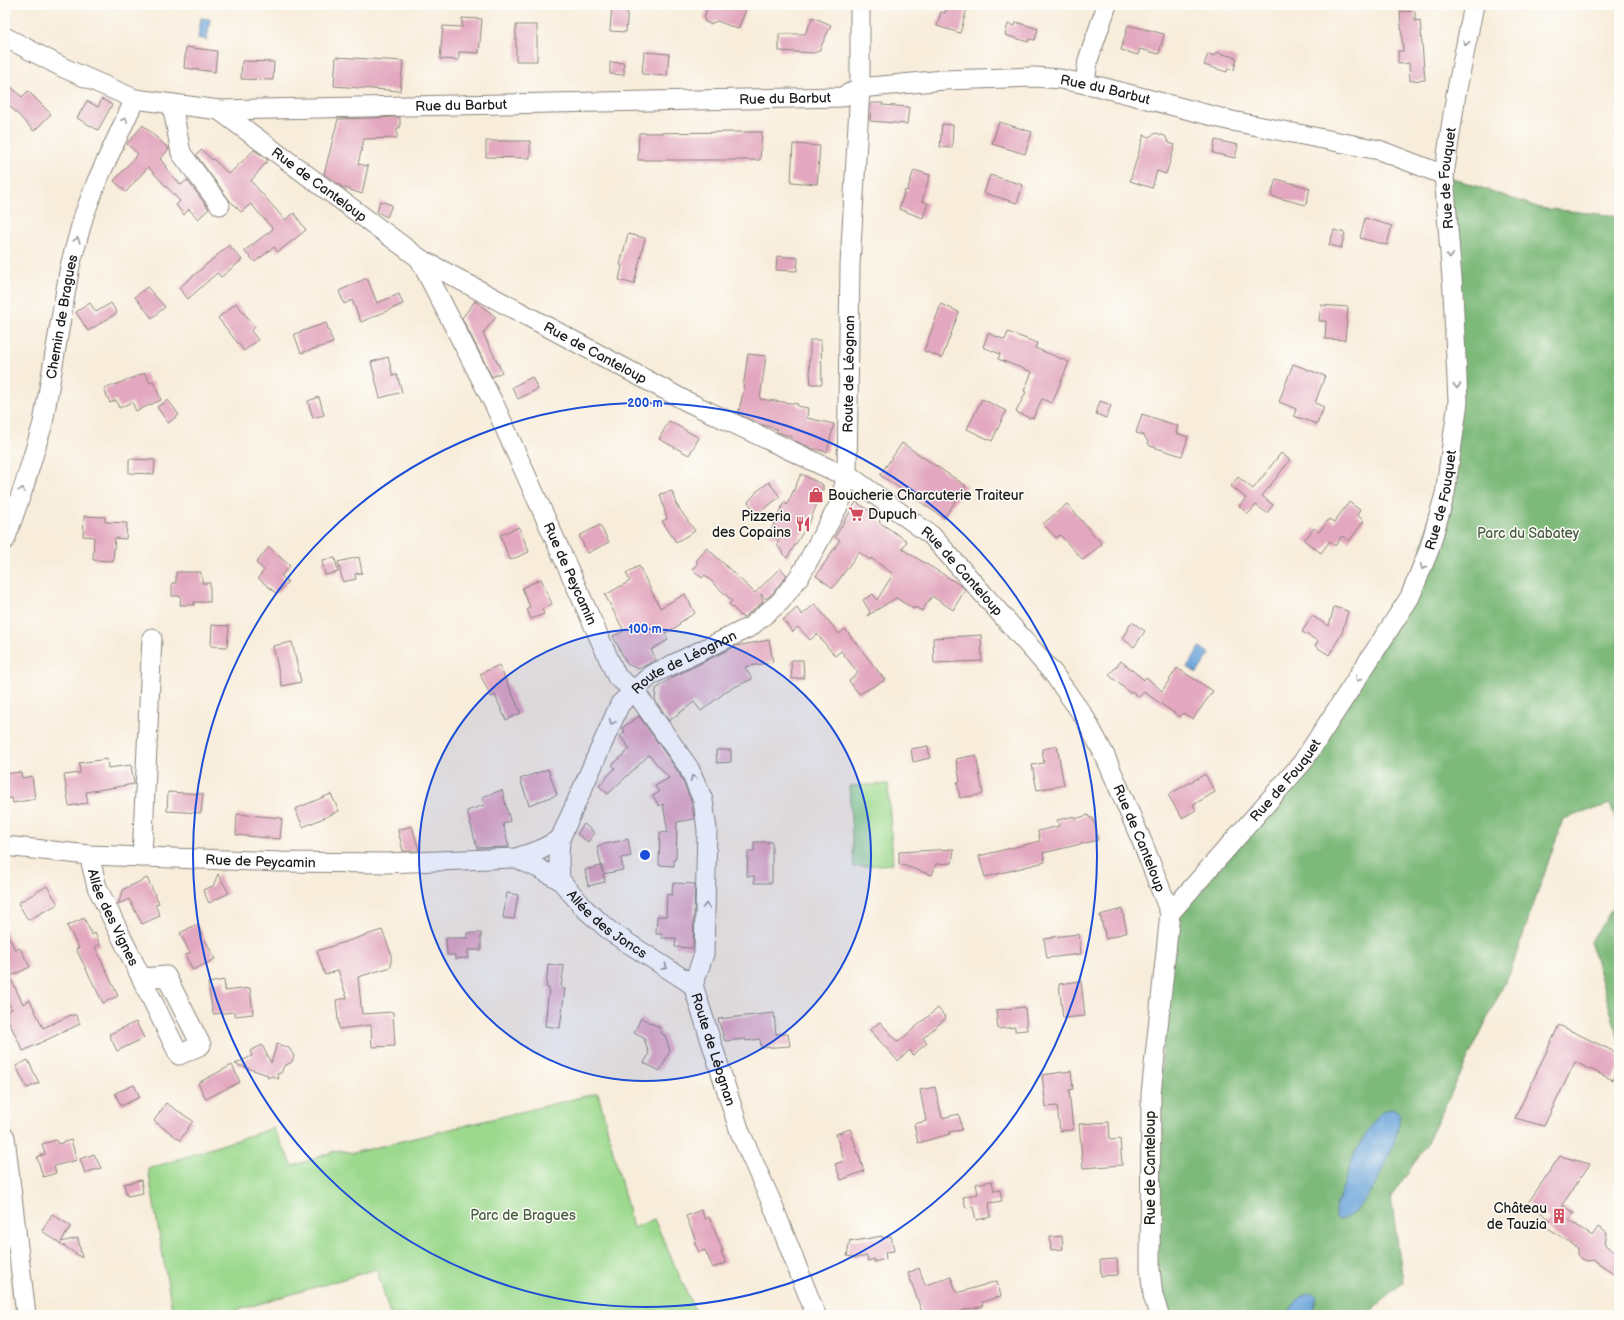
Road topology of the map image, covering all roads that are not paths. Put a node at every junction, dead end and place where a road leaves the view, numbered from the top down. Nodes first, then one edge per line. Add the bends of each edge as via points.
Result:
1 (860, 5) edge
2 (1107, 5) edge
3 (1474, 5) edge
4 (5, 37) edge
5 (1085, 84) junction
6 (860, 88) junction
7 (135, 99) junction
8 (172, 104) junction
9 (220, 110) junction
10 (1444, 175) junction
11 (220, 205) dead end
12 (419, 258) junction
13 (847, 474) junction
14 (5, 540) edge
15 (152, 638) dead end
16 (634, 690) junction
17 (560, 839) junction
18 (5, 846) edge
19 (89, 855) junction
20 (142, 857) junction
21 (516, 858) junction
22 (560, 880) junction
23 (1170, 913) junction
24 (142, 978) dead end
25 (693, 985) junction
26 (5, 1137) edge
27 (26, 1315) edge
28 (816, 1315) edge
29 (1159, 1315) edge

1 - 6 street, Route de Léognan
2 - 5 street via 1088,60
3 -> 10 street, Rue de Fouquet via 1456,94
4 - 7 street, Rue du Barbut via 64,68
5 - 6 street, Rue du Barbut via 1035,77 944,80
5 - 10 street, Rue du Barbut via 1232,121 1379,150
6 - 9 street, Rue du Barbut via 842,97
6 - 13 street, Route de Léognan via 850,265
7 - 8 street, Rue du Barbut
14 -> 7 street, Chemin de Bragues via 43,423 70,266 84,214
8 - 9 street, Rue du Barbut
8 - 11 street via 181,152
9 - 12 street, Rue de Canteloup
10 -> 23 street, Rue de Fouquet via 1458,402 1445,494 1430,550 1410,597 1302,763
12 - 13 street, Rue de Canteloup via 686,401 834,471
12 - 16 street, Rue de Peycamin via 495,406 617,677
13 - 16 street, Route de Léognan via 840,504 801,574 780,602 750,627 651,675
13 - 23 street, Rue de Canteloup via 932,536 1053,673 1085,718 1105,756
15 - 20 street
16 -> 17 street via 620,704
25 -> 16 street, Route de Léognan via 704,954 707,830 703,800 689,768
17 - 21 street, Rue de Peycamin via 540,850
17 - 22 street, Allée des Joncs
18 - 19 street, Rue de Peycamin
19 - 20 street, Rue de Peycamin
19 - 24 street, Allée des Vignes via 97,887
20 - 21 street, Rue de Peycamin via 386,863
21 - 22 street, Rue de Peycamin
22 -> 25 street, Allée des Joncs via 585,909 611,932
23 - 29 street, Rue de Canteloup via 1151,1094 1150,1269 1153,1295
25 - 28 street, Route de Léognan via 740,1132 771,1201
26 - 27 street

